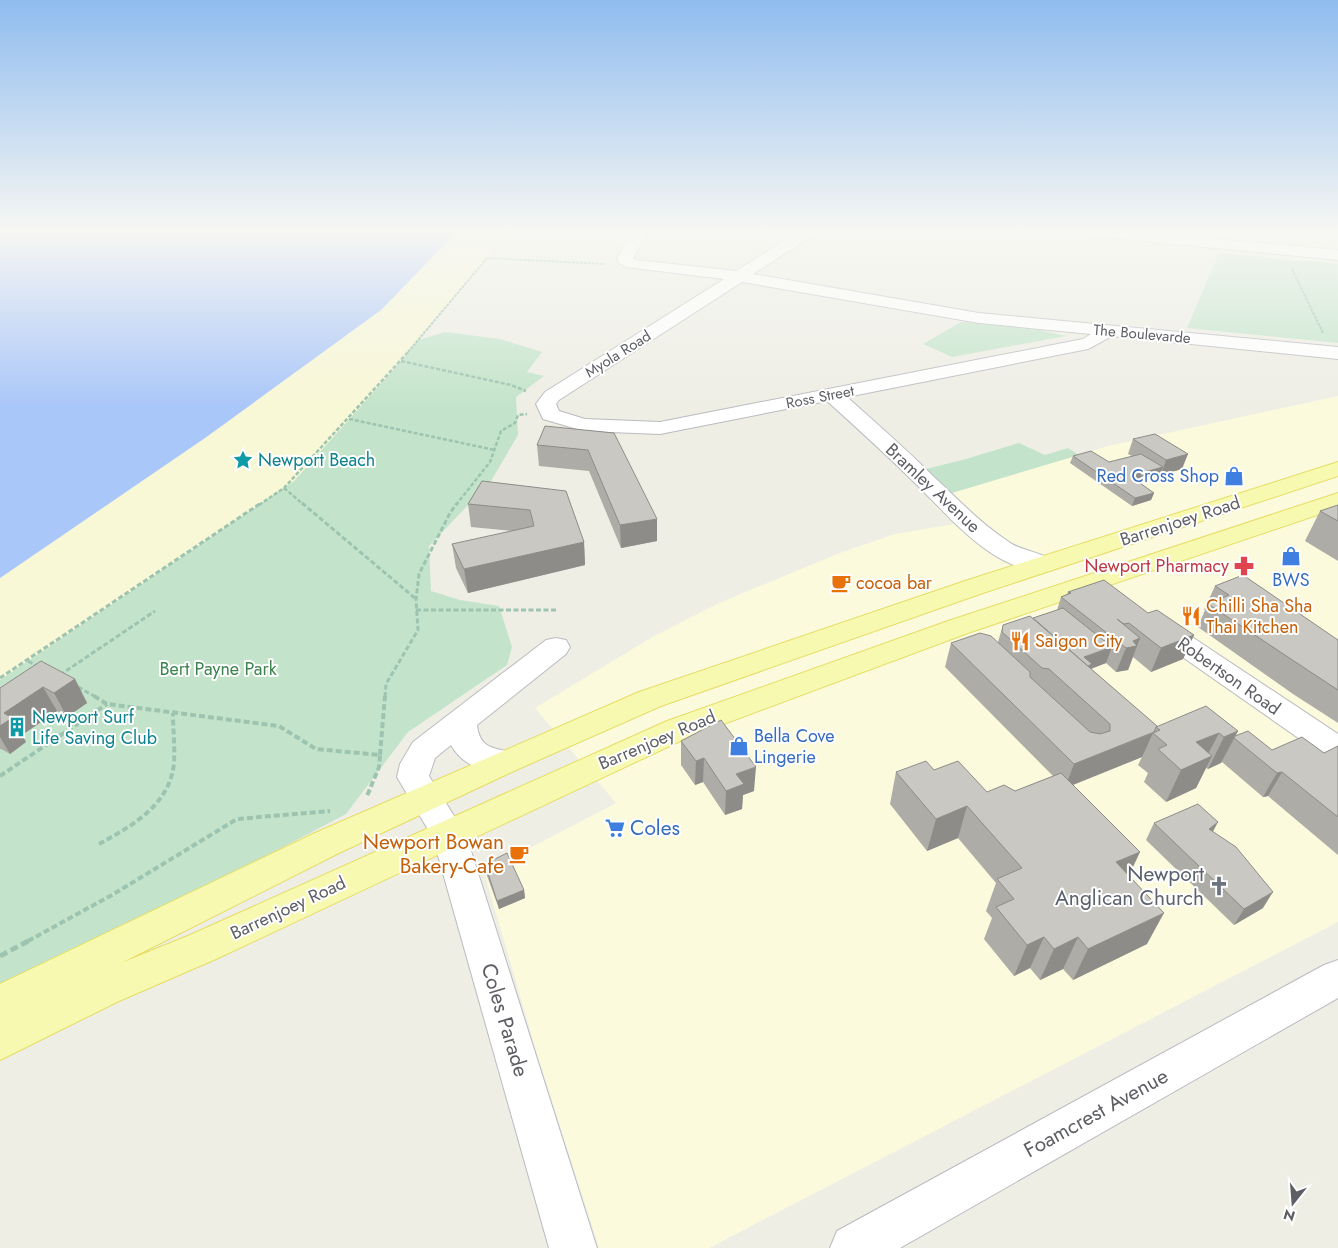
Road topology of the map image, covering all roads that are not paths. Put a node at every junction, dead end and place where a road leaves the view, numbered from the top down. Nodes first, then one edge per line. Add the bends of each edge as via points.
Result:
1 (721, 289) edge
2 (811, 289) edge
3 (1106, 331) junction
4 (1332, 347) edge
5 (833, 395) junction
6 (550, 404) joint
7 (1338, 469) edge
8 (1338, 500) edge
9 (1043, 566) junction
10 (1118, 596) junction
11 (556, 647) dead end
12 (461, 722) junction
13 (1338, 750) edge
14 (505, 762) junction
15 (425, 798) junction
16 (449, 835) junction
17 (1338, 978) edge
18 (0, 1004) edge
19 (0, 1040) edge
20 (573, 1248) edge
21 (854, 1248) edge

1 - 6 street, Myola Road
2 - 3 street, The Boulevarde via 979,318
3 - 4 street, The Boulevarde
3 - 5 street, Ross Street via 1088,343
5 - 6 street, Ross Street via 660,428 584,425 556,419
5 - 9 street, Bramley Avenue via 949,505 1000,548
7 - 9 main road, Barrenjoey Road
8 - 10 main road, Barrenjoey Road
9 - 14 main road, Barrenjoey Road via 650,699
10 - 13 street, Robertson Road
10 - 16 main road, Barrenjoey Road via 881,654 678,729
11 - 12 street, Coles Parade
12 - 14 street via 462,735 469,748 480,757
12 - 15 street, Coles Parade via 424,750 416,764 413,777
14 - 15 main road, Barrenjoey Road
15 - 16 street, Coles Parade
15 - 18 main road, Barrenjoey Road
16 - 19 main road, Barrenjoey Road via 106,988
16 - 20 street, Coles Parade
17 - 21 street, Foamcrest Avenue

